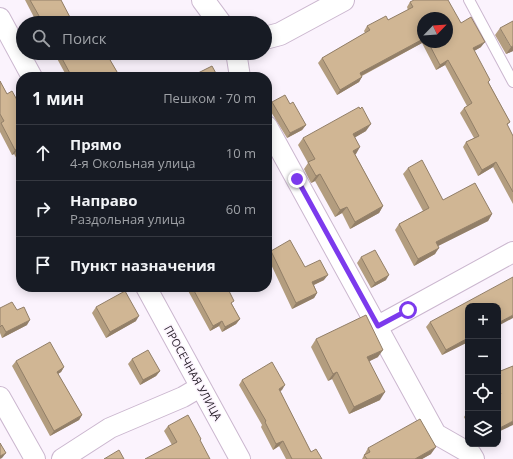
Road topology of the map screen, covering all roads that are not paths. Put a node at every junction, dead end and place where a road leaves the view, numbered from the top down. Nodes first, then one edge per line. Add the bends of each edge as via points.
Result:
1 (203, 0) edge
2 (343, 0) edge
3 (469, 0) edge
4 (215, 16) edge
5 (0, 18) edge
6 (272, 36) edge
7 (16, 48) edge
8 (23, 60) edge
9 (237, 60) edge
10 (29, 72) edge
11 (239, 72) edge
12 (513, 82) edge
13 (272, 135) edge
14 (513, 252) edge
15 (149, 292) edge
16 (378, 326) junction
17 (200, 387) junction
18 (0, 397) edge
19 (35, 459) edge
20 (62, 459) edge
21 (240, 459) edge
22 (474, 459) edge

1 - 4 street
2 - 6 street
3 - 12 lane
5 - 7 street
8 - 10 street
9 - 11 street
13 - 16 street
14 - 16 street
15 - 17 street, ПРОСЕЧНАЯ УЛИЦА
16 - 22 street via 436,434 471,454
17 - 20 street via 183,397 110,428
17 - 21 street, ПРОСЕЧНАЯ УЛИЦА
18 - 19 street

